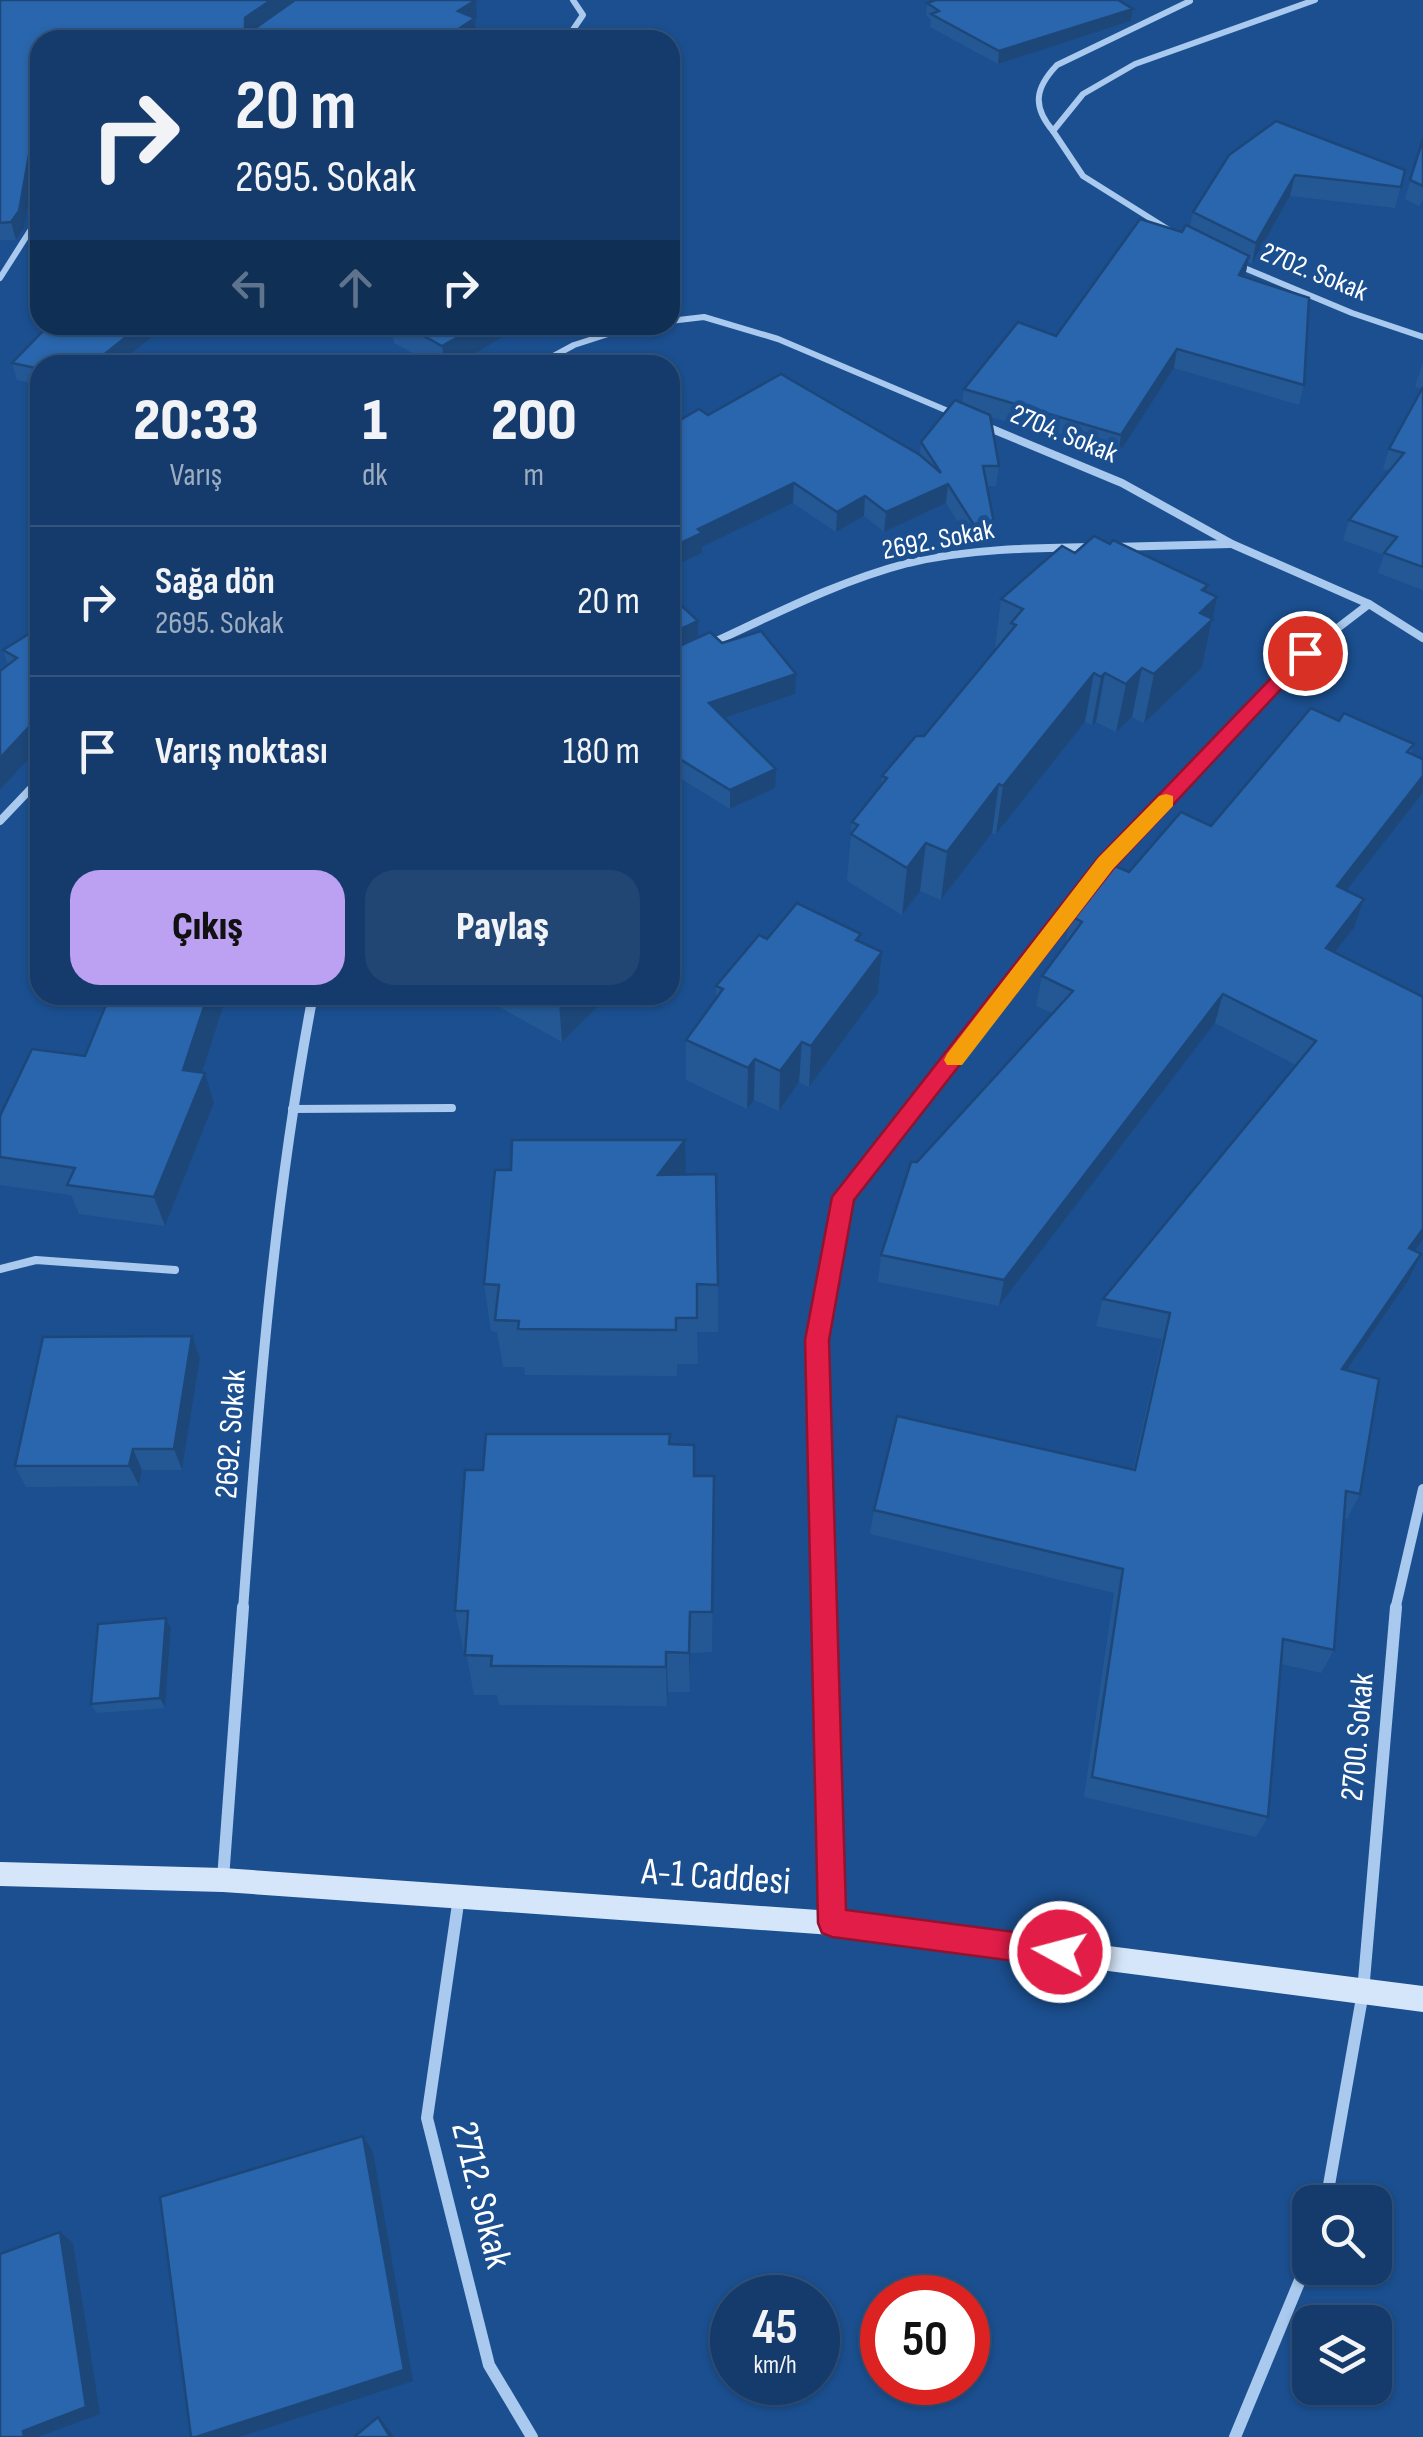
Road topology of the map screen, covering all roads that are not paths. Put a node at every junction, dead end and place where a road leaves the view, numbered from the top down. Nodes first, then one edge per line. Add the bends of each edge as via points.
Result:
1 (574, 0) edge
2 (1315, 0) edge
3 (1190, 1) edge
4 (573, 30) edge
5 (1053, 131) junction
6 (30, 232) edge
7 (1172, 232) edge
8 (1222, 257) edge
9 (0, 278) edge
10 (680, 319) edge
11 (605, 335) edge
12 (1423, 337) edge
13 (556, 355) edge
14 (960, 416) edge
15 (978, 424) edge
16 (1232, 544) junction
17 (1369, 604) junction
18 (1423, 638) edge
19 (702, 647) edge
20 (30, 790) edge
21 (0, 822) edge
22 (310, 1005) edge
23 (452, 1108) dead end
24 (291, 1109) junction
25 (0, 1269) edge
26 (174, 1270) dead end
27 (1423, 1489) edge
28 (0, 1874) edge
29 (223, 1880) junction
30 (459, 1896) junction
31 (832, 1923) junction
32 (1364, 1992) junction
33 (1423, 1999) edge
34 (1329, 2185) edge
35 (1298, 2285) edge
36 (532, 2437) edge
37 (1236, 2437) edge

1 - 4 street via 583,16
2 - 5 street via 1140,65 1080,96
3 - 5 street via 1057,64 1040,81 1034,100
5 - 7 street via 1082,176
6 - 9 street
8 - 12 street, 2702. Sokak
10 - 14 street, 2704. Sokak via 704,316 778,339
11 - 13 street
15 - 16 street, 2704. Sokak via 1122,483
16 - 17 street, 2704. Sokak
16 - 19 street, 2692. Sokak via 1017,549 936,558 884,571
17 - 18 street, 2704. Sokak
17 - 31 street via 1305,653 1106,864 844,1197 817,1340
20 - 21 street
22 - 24 street, 2692. Sokak
23 - 24 lane
24 - 29 street, 2692. Sokak via 262,1360
25 - 26 lane via 36,1260
27 - 32 street, 2700. Sokak via 1398,1592
28 - 29 main road, A-1 Caddesi
29 - 30 main road, A-1 Caddesi
30 - 31 main road, A-1 Caddesi
30 - 36 street, 2712. Sokak via 426,2118 490,2365
31 - 32 main road, A-1 Caddesi
32 - 33 main road, A-1 Caddesi
32 - 34 street, 2700. Sokak
35 - 37 street

